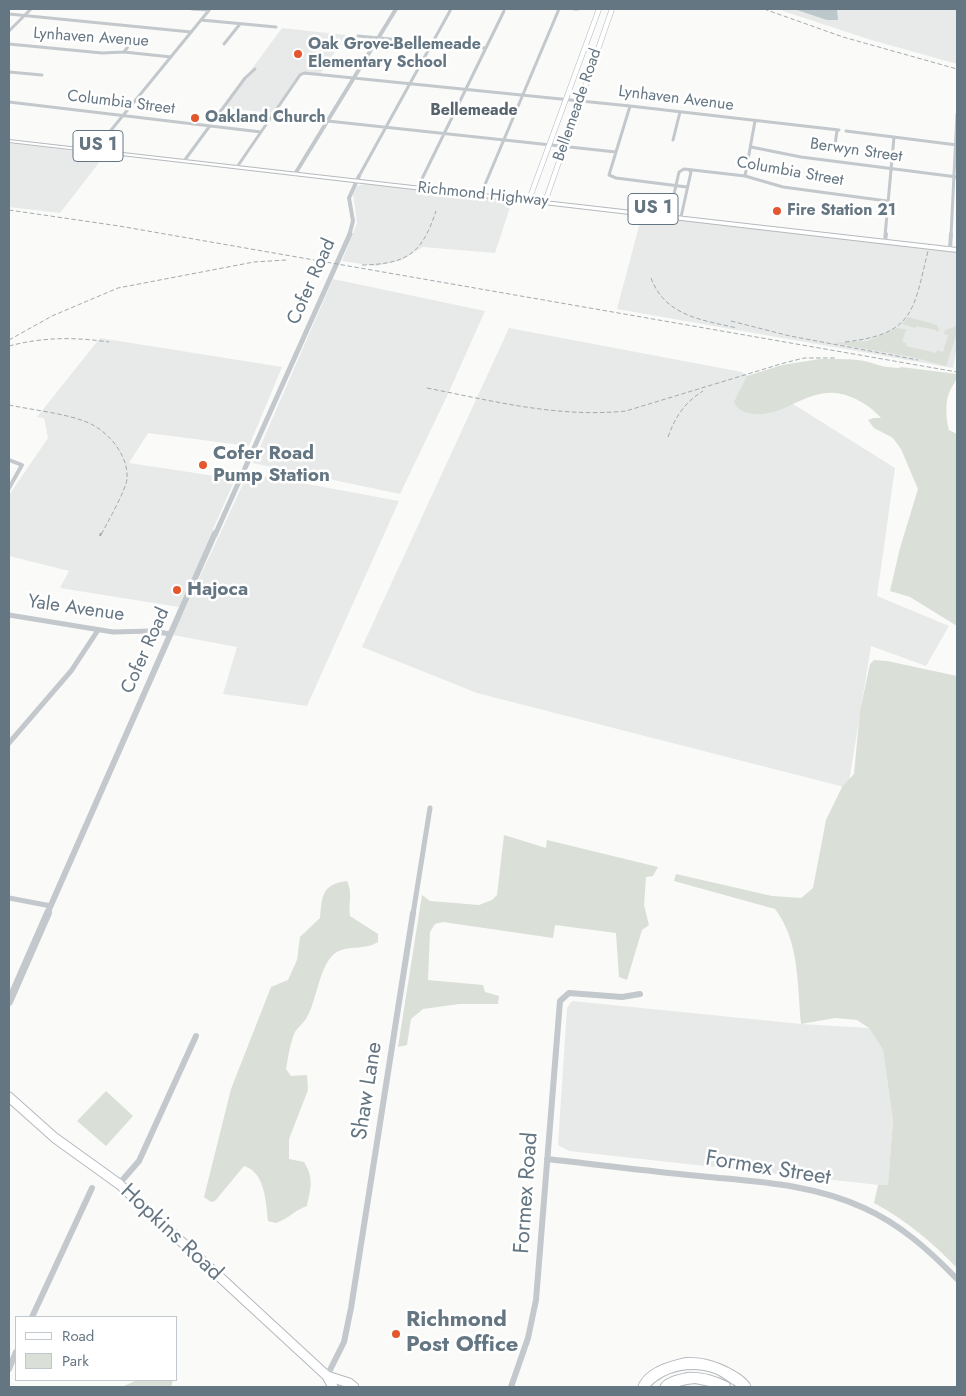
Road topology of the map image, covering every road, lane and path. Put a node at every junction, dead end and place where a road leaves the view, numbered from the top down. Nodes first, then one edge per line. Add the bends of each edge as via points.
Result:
1 (32, 9) edge
2 (192, 9) edge
3 (396, 9) edge
4 (451, 9) edge
5 (559, 9) edge
6 (574, 9) edge
7 (578, 9) edge
8 (598, 9) edge
9 (612, 9) edge
10 (209, 10) edge
11 (504, 11) dead end
12 (9, 14) edge
13 (25, 15) junction
14 (201, 20) junction
15 (240, 24) junction
16 (276, 28) dead end
17 (9, 31) edge
18 (191, 32) junction
19 (358, 36) dead end
20 (379, 38) junction
21 (432, 43) junction
22 (9, 44) edge
23 (130, 44) dead end
24 (224, 44) dead end
25 (486, 48) junction
26 (124, 52) junction
27 (171, 57) junction
28 (255, 69) dead end
29 (9, 72) edge
30 (42, 75) dead end
31 (354, 78) junction
32 (410, 83) junction
33 (466, 89) junction
34 (522, 95) junction
35 (566, 99) junction
36 (580, 101) junction
37 (9, 102) edge
38 (630, 106) junction
39 (680, 112) junction
40 (957, 114) edge
41 (272, 115) junction
42 (122, 116) junction
43 (328, 121) junction
44 (755, 121) junction
45 (210, 126) junction
46 (386, 128) junction
47 (846, 131) dead end
48 (261, 132) junction
49 (444, 134) junction
50 (9, 136) edge
51 (894, 137) junction
52 (503, 140) junction
53 (673, 140) dead end
54 (9, 141) edge
55 (550, 145) junction
56 (835, 145) dead end
57 (957, 145) edge
58 (564, 146) junction
59 (751, 147) junction
60 (96, 149) junction
61 (616, 152) junction
62 (186, 159) junction
63 (239, 165) junction
64 (890, 168) junction
65 (689, 170) junction
66 (297, 171) junction
67 (745, 176) junction
68 (955, 177) edge
69 (357, 178) junction
70 (419, 185) junction
71 (676, 185) junction
72 (687, 186) junction
73 (482, 192) junction
74 (530, 197) junction
75 (546, 199) junction
76 (888, 200) junction
77 (670, 214) junction
78 (681, 215) junction
79 (885, 239) junction
80 (957, 245) edge
81 (950, 246) junction
82 (957, 250) edge
83 (9, 460) edge
84 (9, 488) edge
85 (9, 615) edge
86 (25, 618) junction
87 (9, 620) edge
88 (98, 630) junction
89 (170, 634) junction
90 (9, 743) edge
91 (430, 808) dead end
92 (9, 898) edge
93 (51, 906) junction
94 (640, 994) dead end
95 (9, 1002) edge
96 (196, 1036) dead end
97 (9, 1096) edge
98 (547, 1160) junction
99 (119, 1184) junction
100 (92, 1188) dead end
101 (957, 1279) edge
102 (32, 1316) edge
103 (15, 1354) edge
104 (9, 1369) edge
105 (327, 1376) junction
106 (333, 1387) edge
107 (354, 1387) edge
108 (511, 1387) edge
109 (643, 1387) edge
110 (665, 1387) edge
111 (725, 1387) edge
112 (746, 1387) edge

1 - 13 street
2 - 10 street
3 - 20 street
4 - 21 street
5 - 34 street
6 - 7 street
8 - 35 main road, Bellemeade Road
9 - 36 main road, Bellemeade Road
10 - 14 street
11 - 25 street
12 - 13 street
13 - 17 street
13 - 18 street
14 - 15 street
14 - 18 street
15 - 16 street
15 - 24 street
18 - 27 street
19 - 20 street
20 - 21 street
20 - 31 street
21 - 25 street
21 - 32 street
22 - 26 street, Lynhaven Avenue via 102,53
23 - 26 street
25 - 33 street
26 - 27 street, Lynhaven Avenue
27 - 42 street
28 - 45 street
29 - 30 street
31 - 32 street, Lynhaven Avenue
31 - 41 street, Lynhaven Avenue via 302,73
31 - 43 street
32 - 33 street, Lynhaven Avenue
32 - 46 street
33 - 34 street, Lynhaven Avenue
33 - 49 street
34 - 35 street, Lynhaven Avenue
34 - 52 street
35 - 36 street, Lynhaven Avenue
35 - 55 main road, Bellemeade Road
36 - 38 street, Lynhaven Avenue
36 - 58 main road, Bellemeade Road
37 - 42 street, Columbia Street
38 - 39 street, Lynhaven Avenue
38 - 61 street
39 - 44 street, Lynhaven Avenue
39 - 53 street
40 - 57 street
41 - 43 street
41 - 48 street
42 - 45 street, Columbia Street
42 - 60 street
43 - 46 street
43 - 66 street
44 - 56 street, Lynhaven Avenue via 838,130
44 - 59 street
45 - 48 street, Columbia Street
45 - 62 street
46 - 49 street
46 - 69 street
47 - 51 street
48 - 63 street
49 - 52 street
49 - 70 street
50 - 60 main road, Richmond Highway / US 1
51 - 57 street
51 - 64 street
52 - 55 street
52 - 73 street
54 - 60 main road, Richmond Highway / US 1
55 - 58 street
55 - 74 main road, Bellemeade Road
57 - 68 street
58 - 61 street
58 - 75 main road, Bellemeade Road
59 - 64 street, Berwyn Street
59 - 67 street
60 - 62 main road, Richmond Highway / US 1
61 - 71 street via 610,177
62 - 63 main road, Richmond Highway / US 1
63 - 66 main road, Richmond Highway / US 1
64 - 68 street, Berwyn Street
64 - 76 street
65 - 67 street, Columbia Street
65 - 71 street via 680,171
65 - 72 street
66 - 69 main road, Richmond Highway / US 1
67 - 76 street, Columbia Street via 783,187
68 - 81 street
69 - 70 main road, Richmond Highway / US 1
69 - 89 street, Cofer Road via 349,198 353,221 349,237
70 - 73 main road, Richmond Highway / US 1
71 - 72 street
71 - 77 street
72 - 78 street
73 - 74 main road, Richmond Highway / US 1
74 - 75 main road, Richmond Highway / US 1
75 - 77 main road, Richmond Highway / US 1
76 - 79 street
77 - 78 main road, Richmond Highway / US 1
78 - 79 main road, Richmond Highway / US 1
79 - 81 main road, Richmond Highway / US 1
80 - 81 main road, Richmond Highway / US 1
81 - 82 main road, Richmond Highway / US 1
83 - 84 street via 22,465
85 - 86 street, Yale Avenue
86 - 87 street
86 - 88 street, Yale Avenue
88 - 89 street, Yale Avenue
88 - 90 street via 70,671
89 - 93 street, Cofer Road
91 - 105 street, Shaw Lane via 351,1308 344,1342
92 - 93 street
93 - 95 street, Cofer Road
94 - 98 street, Formex Road via 622,998 574,993 562,998
96 - 99 street via 142,1155
97 - 99 main road, Hopkins Road via 55,1138
98 - 101 street, Formex Street via 780,1185 833,1196 865,1208 894,1225 932,1253
98 - 108 street, Formex Road via 536,1300 528,1338
99 - 105 main road, Hopkins Road
100 - 102 street
103 - 104 street
105 - 106 main road, Hopkins Road
105 - 107 main road, Hopkins Road
109 - 112 main road via 658,1373 687,1362 724,1371
110 - 111 main road via 686,1378 706,1380

